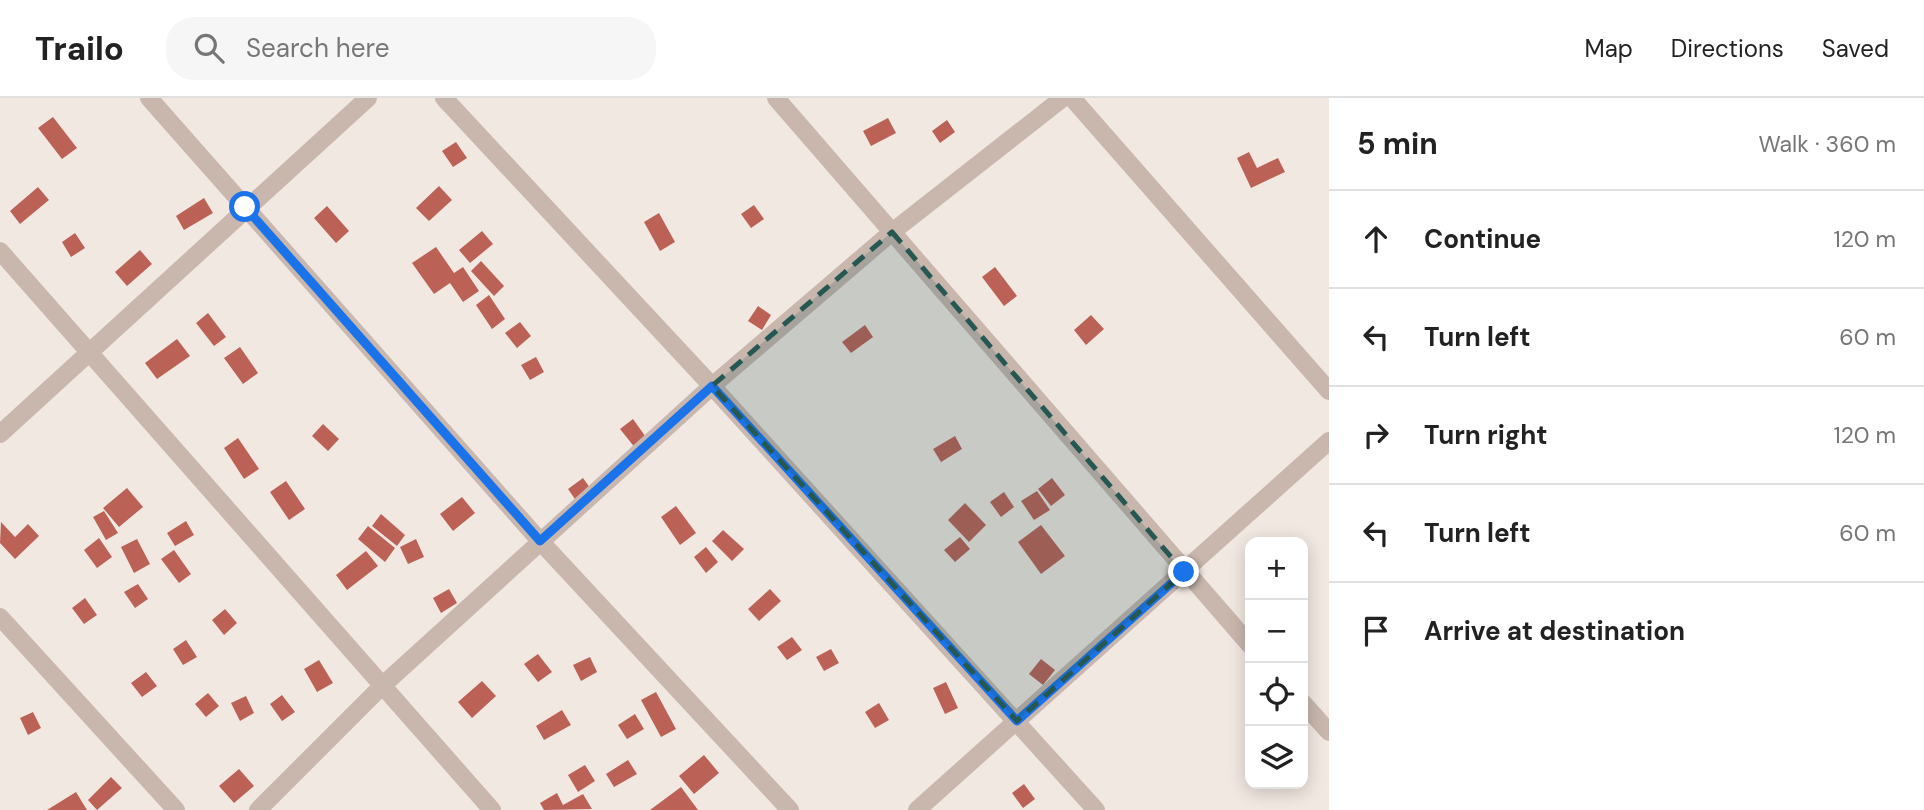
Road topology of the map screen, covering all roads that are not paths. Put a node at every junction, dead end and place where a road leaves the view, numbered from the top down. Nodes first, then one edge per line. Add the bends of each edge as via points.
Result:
1 (149, 98) edge
2 (368, 98) edge
3 (444, 98) edge
4 (776, 98) edge
5 (1063, 98) edge
6 (1072, 98) edge
7 (245, 207) junction
8 (892, 232) junction
9 (0, 251) edge
10 (90, 351) junction
11 (712, 386) junction
12 (1329, 391) edge
13 (0, 434) edge
14 (1329, 441) edge
15 (540, 541) junction
16 (1184, 572) junction
17 (0, 617) edge
18 (1245, 639) edge
19 (383, 685) junction
20 (1308, 709) edge
21 (1017, 721) junction
22 (1329, 732) edge
23 (176, 810) edge
24 (258, 810) edge
25 (492, 810) edge
26 (790, 810) edge
27 (917, 810) edge
28 (1096, 810) edge

1 - 7 street
2 - 7 street
3 - 11 street
4 - 8 street
5 - 8 street
6 - 12 street
7 - 10 street
7 - 15 street
8 - 11 street
8 - 16 street
9 - 10 street
10 - 13 street
10 - 19 street
11 - 15 street
11 - 21 street
14 - 16 street
15 - 19 street
15 - 26 street
16 - 18 street
16 - 21 street
17 - 23 street
19 - 24 street
19 - 25 street
20 - 22 street
21 - 27 street
21 - 28 street

